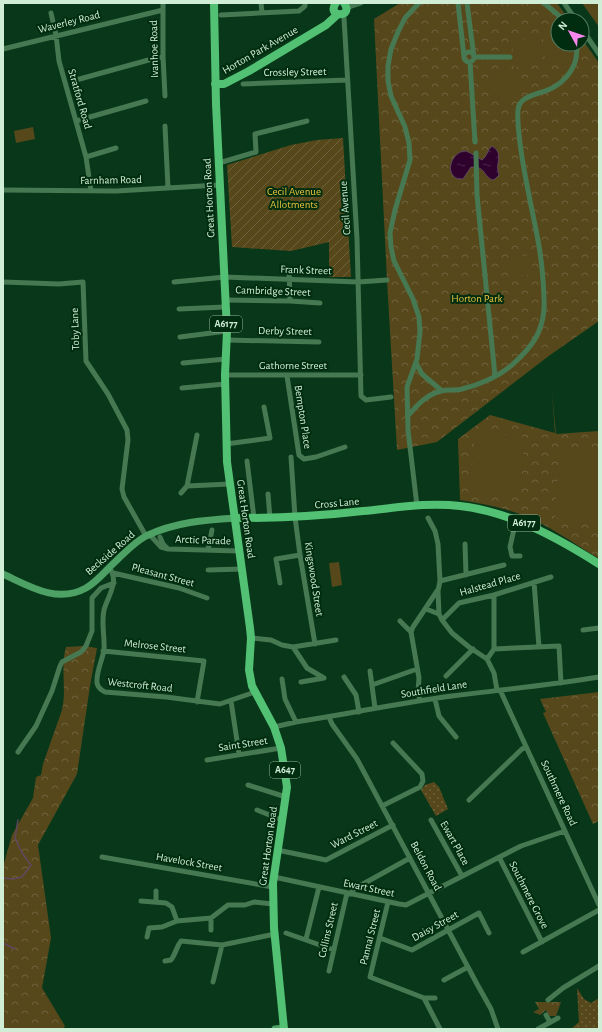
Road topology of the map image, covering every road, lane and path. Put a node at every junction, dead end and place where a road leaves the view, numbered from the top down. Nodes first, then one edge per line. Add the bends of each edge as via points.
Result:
1 (163, 3) edge
2 (214, 3) edge
3 (261, 3) edge
4 (361, 3) edge
5 (420, 3) edge
6 (544, 3) edge
7 (564, 3) edge
8 (305, 4) edge
9 (458, 5) edge
10 (468, 6) edge
11 (163, 10) junction
12 (341, 10) edge
13 (555, 12) edge
14 (570, 12) edge
15 (51, 13) dead end
16 (262, 13) junction
17 (221, 15) dead end
18 (462, 32) junction
19 (471, 33) junction
20 (56, 35) junction
21 (590, 41) edge
22 (3, 49) edge
23 (576, 52) edge
24 (599, 54) edge
25 (163, 56) junction
26 (464, 57) junction
27 (474, 57) junction
28 (510, 57) dead end
29 (470, 62) junction
30 (215, 72) junction
31 (76, 80) dead end
32 (347, 80) junction
33 (215, 84) junction
34 (224, 84) junction
35 (243, 84) dead end
36 (165, 96) dead end
37 (146, 101) dead end
38 (76, 120) junction
39 (307, 122) dead end
40 (165, 126) dead end
41 (475, 142) dead end
42 (116, 148) dead end
43 (476, 153) dead end
44 (86, 156) junction
45 (219, 163) junction
46 (219, 186) junction
47 (168, 188) junction
48 (3, 190) edge
49 (91, 191) junction
50 (289, 269) dead end
51 (225, 277) junction
52 (289, 280) junction
53 (387, 280) dead end
54 (3, 282) edge
55 (174, 282) dead end
56 (358, 282) junction
57 (290, 301) junction
58 (225, 303) junction
59 (320, 303) dead end
60 (179, 309) dead end
61 (226, 331) junction
62 (180, 337) dead end
63 (227, 340) junction
64 (319, 342) dead end
65 (226, 358) junction
66 (183, 363) dead end
67 (416, 363) junction
68 (225, 375) junction
69 (287, 376) junction
70 (361, 376) junction
71 (495, 376) junction
72 (225, 384) junction
73 (182, 388) dead end
74 (442, 391) junction
75 (108, 394) joint
76 (391, 397) dead end
77 (264, 408) dead end
78 (408, 416) junction
79 (197, 435) dead end
80 (226, 444) junction
81 (345, 447) dead end
82 (290, 456) dead end
83 (247, 461) dead end
84 (230, 484) junction
85 (187, 486) junction
86 (181, 493) dead end
87 (268, 494) dead end
88 (417, 506) junction
89 (295, 517) junction
90 (236, 518) junction
91 (254, 518) junction
92 (270, 518) junction
93 (428, 518) dead end
94 (516, 520) junction
95 (212, 530) dead end
96 (148, 536) junction
97 (160, 537) dead end
98 (465, 544) dead end
99 (168, 549) junction
100 (208, 550) junction
101 (239, 551) junction
102 (300, 555) junction
103 (520, 556) dead end
104 (599, 564) edge
105 (504, 565) dead end
106 (242, 569) junction
107 (111, 570) junction
108 (208, 570) dead end
109 (3, 574) edge
110 (466, 575) junction
111 (551, 577) dead end
112 (440, 581) junction
113 (534, 582) junction
114 (114, 583) junction
115 (280, 583) dead end
116 (438, 591) junction
117 (494, 594) junction
118 (207, 598) dead end
119 (426, 609) junction
120 (439, 614) junction
121 (442, 620) junction
122 (400, 621) dead end
123 (599, 628) edge
124 (584, 630) dead end
125 (411, 632) junction
126 (251, 638) junction
127 (336, 640) dead end
128 (314, 644) junction
129 (293, 647) junction
130 (539, 647) junction
131 (473, 649) junction
132 (494, 649) junction
133 (104, 651) junction
134 (487, 659) junction
135 (417, 669) junction
136 (370, 671) dead end
137 (344, 676) dead end
138 (446, 676) dead end
139 (599, 677) edge
140 (282, 679) dead end
141 (301, 682) dead end
142 (560, 683) junction
143 (372, 685) junction
144 (498, 690) junction
145 (255, 692) junction
146 (435, 699) junction
147 (231, 701) junction
148 (420, 701) junction
149 (197, 702) junction
150 (376, 708) junction
151 (359, 712) junction
152 (329, 717) junction
153 (296, 722) junction
154 (274, 728) junction
155 (456, 737) dead end
156 (393, 743) dead end
157 (526, 747) junction
158 (281, 748) junction
159 (18, 752) dead end
160 (239, 754) junction
161 (208, 760) dead end
162 (248, 785) dead end
163 (286, 797) junction
164 (469, 800) dead end
165 (382, 806) junction
166 (257, 810) dead end
167 (282, 820) junction
168 (431, 820) dead end
169 (393, 825) junction
170 (565, 831) junction
171 (277, 850) junction
172 (102, 857) dead end
173 (410, 858) junction
174 (499, 858) junction
175 (462, 876) junction
176 (274, 877) junction
177 (273, 887) junction
178 (319, 887) junction
179 (156, 891) dead end
180 (349, 893) junction
181 (429, 893) junction
182 (141, 900) dead end
183 (156, 902) junction
184 (388, 902) junction
185 (273, 904) junction
186 (599, 905) edge
187 (599, 910) edge
188 (211, 918) junction
189 (178, 921) junction
190 (211, 930) dead end
191 (448, 930) junction
192 (279, 932) junction
193 (489, 932) dead end
194 (147, 937) dead end
195 (380, 938) junction
196 (306, 939) junction
197 (542, 942) junction
198 (222, 945) junction
199 (334, 950) junction
200 (523, 952) dead end
201 (165, 961) dead end
202 (599, 966) edge
203 (468, 967) junction
204 (329, 971) dead end
205 (444, 980) dead end
206 (213, 982) dead end
207 (424, 998) junction
208 (435, 998) dead end
209 (548, 1000) dead end
210 (546, 1015) dead end
211 (558, 1018) dead end
212 (550, 1022) junction
213 (284, 1028) edge
214 (275, 1029) edge
215 (440, 1029) edge
216 (498, 1029) edge
217 (538, 1029) edge

1 - 11 street, Ivanhoe Road
2 - 30 main road, Great Horton Road / A6177
3 - 16 street
4 - 12 street, Horton Park Avenue
5 - 67 street via 405,18 391,49 388,66 391,96 405,127 410,160 390,233 391,247 394,261 413,298 419,317
6 - 13 street
7 - 14 street
8 - 16 street via 299,11
9 - 10 street
9 - 18 street
10 - 19 street
11 - 20 street, Waverley Road
11 - 25 street, Ivanhoe Road
12 - 32 street, Cecil Avenue
12 - 34 main road, Horton Park Avenue via 326,24
15 - 20 street, Stratford Road
16 - 17 street
18 - 19 street
18 - 26 street
19 - 27 street
20 - 22 street, Waverley Road
20 - 38 street, Stratford Road via 59,61
21 - 24 street
23 - 71 street via 574,64 563,81 554,88 526,98 518,108 523,171 542,265 544,313 533,341 512,365
25 - 31 street
25 - 36 street, Ivanhoe Road
26 - 27 street via 469,52
26 - 29 street
27 - 28 street
27 - 29 street
29 - 41 street
30 - 33 main road, Great Horton Road / A6177
30 - 34 main road
32 - 35 street, Crossley Street
32 - 56 street, Cecil Avenue
33 - 34 main road, Horton Park Avenue
33 - 45 main road, Great Horton Road / A6177
37 - 38 street
38 - 44 street, Stratford Road
39 - 45 street via 255,134 256,152
40 - 47 street
42 - 44 street
43 - 71 street via 477,195
44 - 49 street, Stratford Road
45 - 46 main road, Great Horton Road / A6177
46 - 47 street, Farnham Road
46 - 51 main road, Great Horton Road / A6177
47 - 49 street, Farnham Road
48 - 49 street, Farnham Road
50 - 52 street
51 - 52 street, Frank Street
51 - 55 street, Frank Street
51 - 58 main road, Great Horton Road / A6177
52 - 56 street, Frank Street
52 - 57 street
53 - 56 street, Frank Street
54 - 75 street, Toby Lane via 84,282 86,362
56 - 70 street, Cecil Avenue
57 - 58 street, Cambridge Street
57 - 59 street, Cambridge Street
58 - 60 street, Cambridge Street
58 - 61 main road, Great Horton Road / A6177
61 - 62 street
61 - 63 main road, Great Horton Road / A6177
63 - 64 street, Derby Street
63 - 65 main road, Great Horton Road / A6177
65 - 66 street
65 - 68 main road, Great Horton Road / A6177
67 - 74 street via 422,374
67 - 78 street via 407,387
68 - 69 street, Gathorne Street
68 - 72 main road, Great Horton Road / A6177
69 - 70 street, Gathorne Street
69 - 81 street, Bempton Place via 299,456 304,459 316,457
70 - 76 street, Cecil Avenue via 362,398 366,400
71 - 74 street via 462,389
72 - 73 street
72 - 80 main road, Great Horton Road / A6177
74 - 78 street via 417,404
75 - 96 street, Arctic Parade via 127,430 122,489 124,497
77 - 80 street via 270,438
78 - 88 street
79 - 85 street
80 - 84 main road, Great Horton Road / A6177
82 - 89 street, Kingswood Street
83 - 91 street
84 - 85 street
84 - 90 main road, Great Horton Road / A6177
85 - 86 street
87 - 92 street
88 - 89 main road, Cross Lane / A6177
88 - 94 main road, Cross Lane / A6177 via 460,506
89 - 92 main road, Cross Lane / A6177
89 - 102 street, Kingswood Street
90 - 91 main road, Cross Lane / A6177
90 - 96 street, Beckside Road via 182,523
90 - 101 main road, Great Horton Road / A647
91 - 92 main road, Cross Lane / A6177
93 - 112 street via 438,544
94 - 103 street via 510,547 512,556
94 - 104 main road, A6177 via 544,531
95 - 100 street
96 - 99 street, Arctic Parade via 161,547
96 - 107 street, Beckside Road via 128,549
97 - 99 street, Arctic Parade
98 - 110 street
99 - 100 street, Arctic Parade
100 - 101 street, Arctic Parade
101 - 106 main road, Great Horton Road / A647
102 - 115 street via 276,559
102 - 128 street, Kingswood Street
105 - 110 street
106 - 108 street
106 - 126 main road, Great Horton Road / A647
107 - 109 street, Beckside Road via 86,588 62,594 42,592
107 - 114 street, Westcroft Road
107 - 118 street, Pleasant Street
110 - 112 street
111 - 113 street, Halstead Place
112 - 116 street
113 - 117 street, Halstead Place
113 - 130 street
114 - 133 street, Westcroft Road via 104,611
114 - 159 street via 101,588 92,598 92,631 86,646 60,666 36,726
116 - 119 street
116 - 120 street
117 - 121 street, Halstead Place via 458,603
117 - 132 street
119 - 120 street
119 - 125 street
120 - 121 street
121 - 131 street via 452,633
122 - 125 street
123 - 124 street
125 - 135 street
126 - 129 street via 271,640
126 - 145 main road, Great Horton Road / A647 via 249,670
127 - 128 street
128 - 129 street
129 - 141 street via 307,668 324,678
130 - 132 street
130 - 142 street via 559,646
131 - 134 street
131 - 138 street
132 - 134 street
133 - 149 street, Westcroft Road via 97,677 101,690
133 - 149 street, Melrose Street via 204,661
134 - 144 street via 494,672
135 - 143 street
135 - 148 street
136 - 143 street
137 - 151 street via 356,695
139 - 142 street, Southfield Lane
140 - 153 street via 285,699
142 - 144 street, Southfield Lane
143 - 150 street
144 - 146 street, Southfield Lane
144 - 157 street, Southmere Road
145 - 147 street, Westcroft Road
145 - 154 main road, Great Horton Road / A647
146 - 148 street, Southfield Lane
146 - 155 street via 439,716
147 - 149 street, Westcroft Road via 220,704
147 - 160 street
148 - 150 street, Southfield Lane
150 - 151 street, Southfield Lane
151 - 152 street, Southfield Lane
152 - 153 street, Southfield Lane
152 - 165 street, Beldon Road via 358,760
153 - 154 street, Southfield Lane
154 - 158 main road, Great Horton Road / A647
156 - 165 street via 422,774 423,781 420,787
157 - 164 street
157 - 170 street, Southmere Road
158 - 160 street, Saint Street
158 - 163 main road, Great Horton Road / A647 via 287,787
160 - 161 street, Saint Street
162 - 163 street
163 - 167 main road, Great Horton Road / A647
165 - 169 street, Beldon Road
166 - 167 street
167 - 171 main road, Great Horton Road / A647
168 - 175 street, Ewart Place
169 - 171 street, Ward Street via 326,860
169 - 173 street, Beldon Road
170 - 174 street, Ewart Street via 521,846
170 - 186 street, Southmere Road
171 - 176 main road, Great Horton Road / A647
172 - 177 street, Havelock Street
173 - 180 street
173 - 181 street, Beldon Road
174 - 175 street, Ewart Street
174 - 197 street, Southmere Grove
175 - 181 street, Ewart Street
176 - 177 main road, Great Horton Road / A647
176 - 178 street, Ewart Street
177 - 185 main road, Great Horton Road / A647
178 - 180 street, Ewart Street
178 - 196 street
179 - 183 street
180 - 184 street, Ewart Street
180 - 199 street, Collins Street
181 - 184 street, Ewart Street via 406,904
181 - 191 street, Beldon Road
182 - 183 street
183 - 189 street via 166,903 172,907
184 - 195 street, Pannal Street
185 - 188 street via 254,902 228,905
185 - 192 main road, Great Horton Road / A647
187 - 197 street
188 - 189 street
188 - 190 street
189 - 194 street via 162,927 149,928
191 - 193 street, Daisy Street via 479,913
191 - 195 street, Daisy Street via 412,950
191 - 203 street, Beldon Road
192 - 196 street
192 - 198 street
192 - 213 main road, Great Horton Road / A647
195 - 207 street, Pannal Street via 370,976
196 - 199 street
197 - 200 street
198 - 201 street via 181,941 171,960
198 - 206 street
199 - 204 street, Collins Street
202 - 209 street
203 - 205 street
203 - 216 street, Beldon Road
207 - 208 street
207 - 215 street
210 - 212 street
211 - 212 street
212 - 217 street
213 - 214 street

